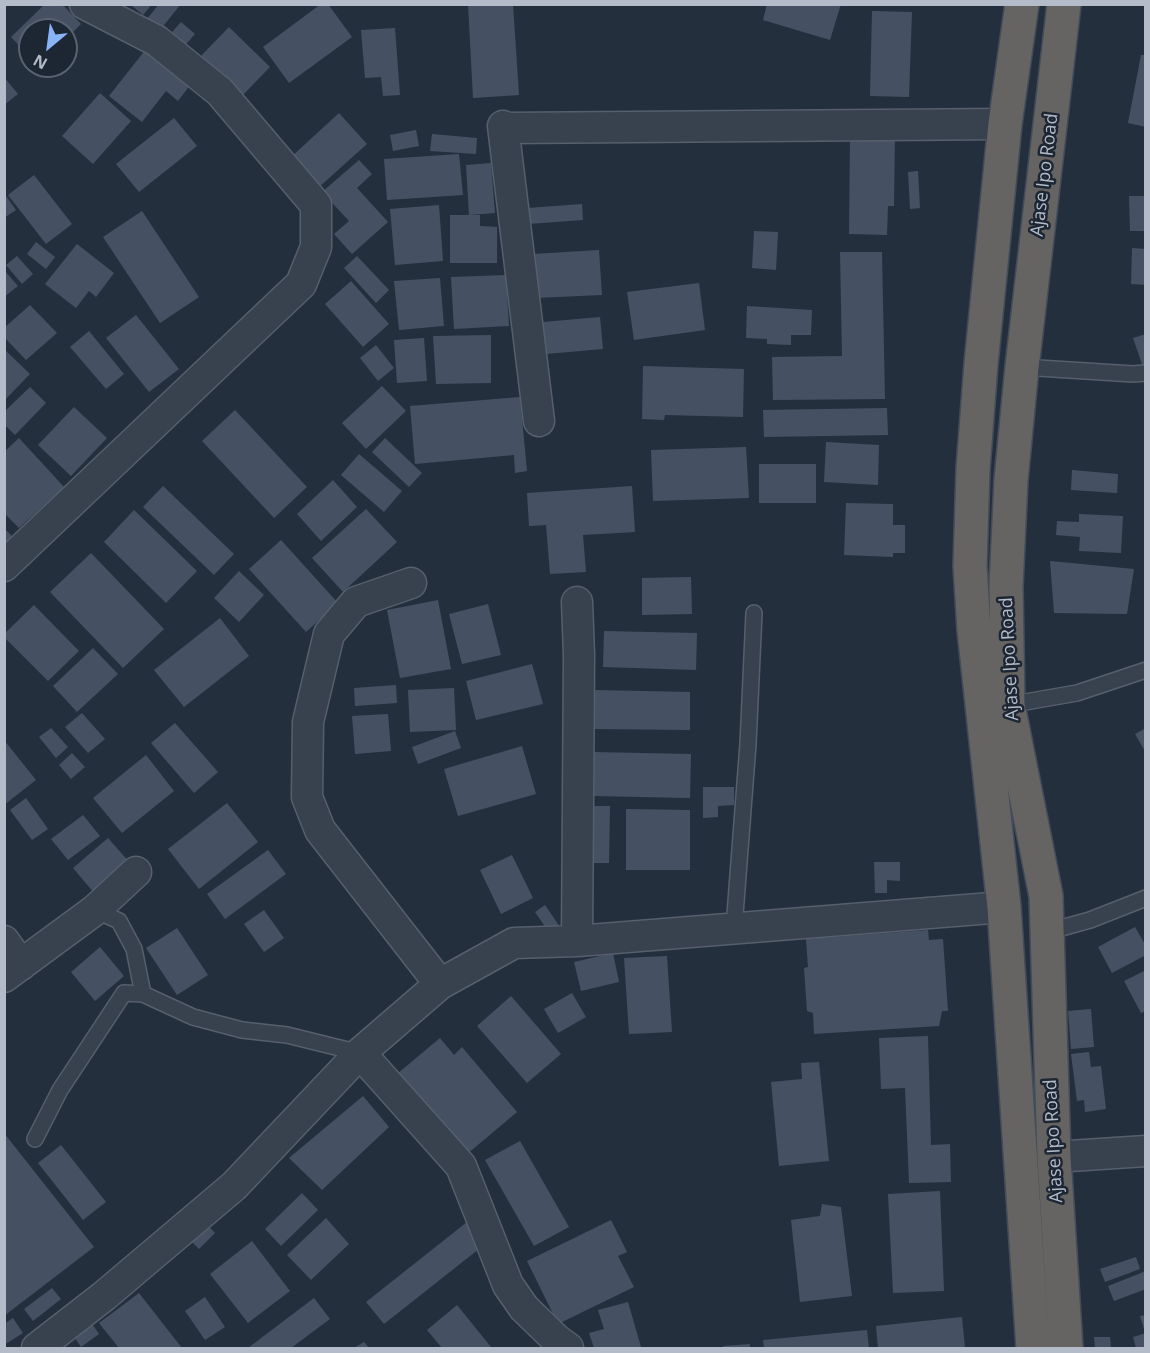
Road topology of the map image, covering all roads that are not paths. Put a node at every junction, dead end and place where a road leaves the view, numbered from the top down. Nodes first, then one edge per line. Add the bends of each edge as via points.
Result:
1 (85, 4) edge
2 (1022, 4) edge
3 (1064, 4) edge
4 (1005, 124) junction
5 (1022, 367) junction
6 (1146, 373) edge
7 (538, 421) dead end
8 (4, 566) edge
9 (411, 583) dead end
10 (577, 602) dead end
11 (754, 613) dead end
12 (1146, 670) edge
13 (1008, 705) junction
14 (136, 872) dead end
15 (1146, 898) edge
16 (1004, 907) junction
17 (95, 910) junction
18 (734, 928) junction
19 (1047, 932) junction
20 (577, 941) junction
21 (10, 961) edge
22 (440, 984) junction
23 (143, 994) junction
24 (360, 1053) junction
25 (35, 1139) dead end
26 (1146, 1151) edge
27 (1054, 1157) junction
28 (37, 1348) edge
29 (568, 1348) edge
30 (1033, 1348) edge
31 (1066, 1348) edge

1 - 8 street via 158,41 220,92 316,205 316,247 301,284
2 - 4 highway, Ajase Ipo Road
3 - 5 highway, Ajase Ipo Road
4 - 7 street via 503,126
4 - 16 highway, Ajase Ipo Road via 981,364 970,566
5 - 6 lane
5 - 13 highway, Ajase Ipo Road via 1006,586
9 - 22 street via 356,602 329,634 308,722 307,797 320,830
10 - 20 street
11 - 18 lane
12 - 13 lane via 1077,693
13 - 19 highway, Ajase Ipo Road via 1046,896
14 - 17 street
15 - 19 lane
16 - 18 street
16 - 30 highway, Ajase Ipo Road
17 - 21 street
17 - 23 lane via 119,921 134,948
18 - 20 street
19 - 27 highway, Ajase Ipo Road
20 - 22 street via 514,942
22 - 24 street
23 - 24 lane via 193,1017
23 - 25 lane via 124,993 60,1090
24 - 28 street via 234,1186
24 - 29 street via 461,1166 508,1285 524,1308
26 - 27 street
27 - 31 highway, Ajase Ipo Road

